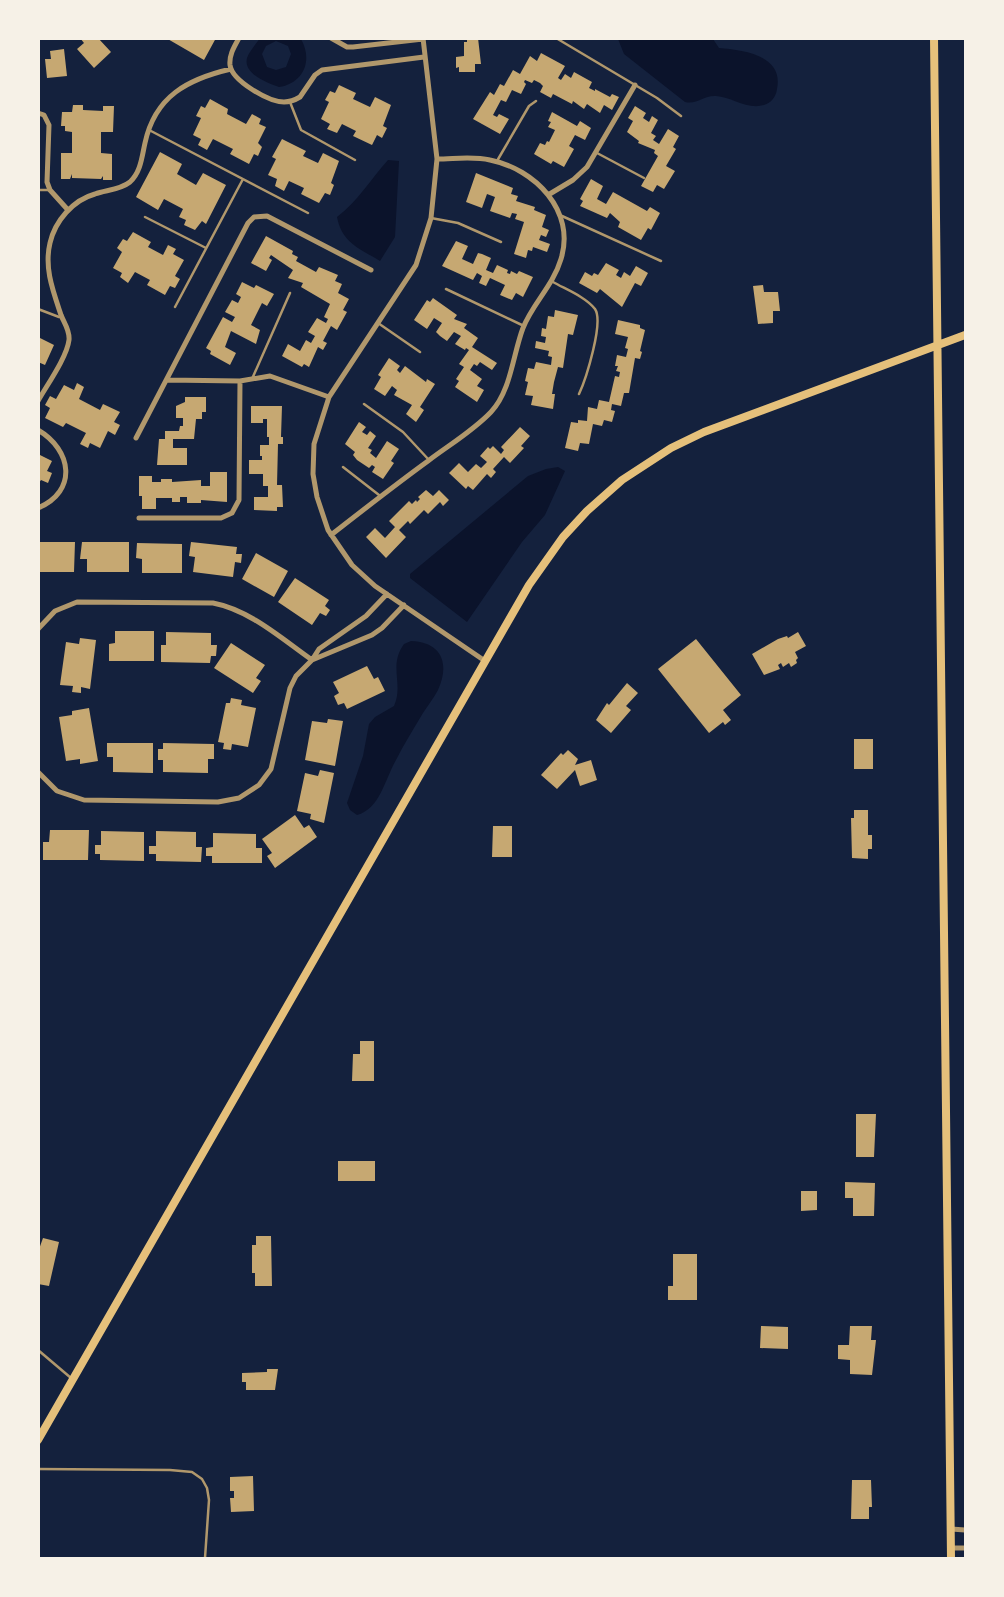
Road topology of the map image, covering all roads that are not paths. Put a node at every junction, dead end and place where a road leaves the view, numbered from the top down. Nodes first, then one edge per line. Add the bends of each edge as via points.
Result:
1 (239, 38) edge
2 (331, 38) edge
3 (556, 38) edge
4 (934, 38) edge
5 (423, 39) edge
6 (424, 57) junction
7 (231, 69) junction
8 (635, 85) junction
9 (536, 101) dead end
10 (290, 102) junction
11 (38, 113) edge
12 (681, 116) dead end
13 (148, 130) junction
14 (597, 153) junction
15 (437, 159) junction
16 (355, 160) dead end
17 (497, 162) junction
18 (644, 178) dead end
19 (243, 179) junction
20 (38, 190) edge
21 (50, 190) junction
22 (548, 195) junction
23 (68, 210) junction
24 (308, 213) dead end
25 (561, 216) junction
26 (145, 217) dead end
27 (431, 218) junction
28 (501, 242) dead end
29 (206, 247) junction
30 (661, 261) dead end
31 (371, 270) dead end
32 (553, 282) junction
33 (446, 289) dead end
34 (290, 293) dead end
35 (175, 307) dead end
36 (38, 309) edge
37 (62, 318) junction
38 (378, 323) junction
39 (524, 326) junction
40 (965, 335) edge
41 (939, 345) junction
42 (420, 352) dead end
43 (252, 379) junction
44 (167, 380) junction
45 (240, 381) junction
46 (579, 394) dead end
47 (329, 397) junction
48 (38, 401) edge
49 (364, 404) dead end
50 (38, 430) edge
51 (136, 438) dead end
52 (429, 460) junction
53 (344, 467) dead end
54 (381, 497) junction
55 (38, 508) edge
56 (139, 518) dead end
57 (331, 536) junction
58 (387, 594) junction
59 (404, 605) junction
60 (38, 629) edge
61 (312, 660) junction
62 (485, 662) junction
63 (38, 772) edge
64 (38, 1350) edge
65 (73, 1380) junction
66 (38, 1440) edge
67 (38, 1469) edge
68 (951, 1530) junction
69 (965, 1530) edge
70 (951, 1548) junction
71 (965, 1548) edge
72 (205, 1559) edge
73 (951, 1559) edge

1 - 7 street via 232,51
2 - 5 street via 346,47
3 - 8 lane
4 - 41 main road
5 - 6 street
6 - 10 street via 322,70 305,93
6 - 15 street
7 - 10 street via 240,82 275,101
7 - 13 street via 184,85 165,102
8 - 12 lane
8 - 14 street
9 - 17 lane
10 - 16 lane via 301,130
11 - 21 street via 49,125
13 - 19 lane
13 - 23 street via 140,165 130,182 91,195
14 - 18 lane
14 - 22 street via 581,174
15 - 17 street
15 - 27 street
17 - 22 street via 527,175
19 - 24 lane
19 - 29 lane
20 - 21 lane
21 - 23 street
22 - 25 street
23 - 37 street via 48,251 49,278
25 - 30 lane
25 - 32 street via 565,243
26 - 29 lane
27 - 28 lane via 458,223
27 - 38 street via 416,265
29 - 35 lane
31 - 44 street via 267,216 254,217
32 - 39 street
32 - 46 lane via 593,306 598,316
33 - 39 lane
34 - 43 lane
36 - 37 lane
37 - 48 street via 69,342
38 - 42 lane
38 - 47 street
39 - 52 street via 502,396 492,411
40 - 41 main road
41 - 62 main road via 698,435 622,480 556,546
41 - 68 main road
43 - 45 street
43 - 47 street via 274,377
44 - 45 street
44 - 51 street
45 - 56 street via 239,500 232,513 221,518
47 - 57 street via 314,444 313,474
49 - 52 lane via 403,432
50 - 55 street via 58,445 66,471 61,491
52 - 54 street
53 - 54 lane
54 - 57 street
57 - 58 street via 352,565
58 - 59 street
58 - 61 street via 366,617 319,649
59 - 61 street via 372,635
59 - 62 street
60 - 61 street via 55,611 77,602 214,603 246,615
61 - 63 street via 290,688 271,769 263,782 244,796 218,802 84,800 57,791
62 - 65 main road
64 - 65 lane
65 - 66 main road
67 - 72 lane via 192,1472 202,1479 209,1500
68 - 69 street
68 - 70 main road
70 - 71 street
70 - 73 main road

